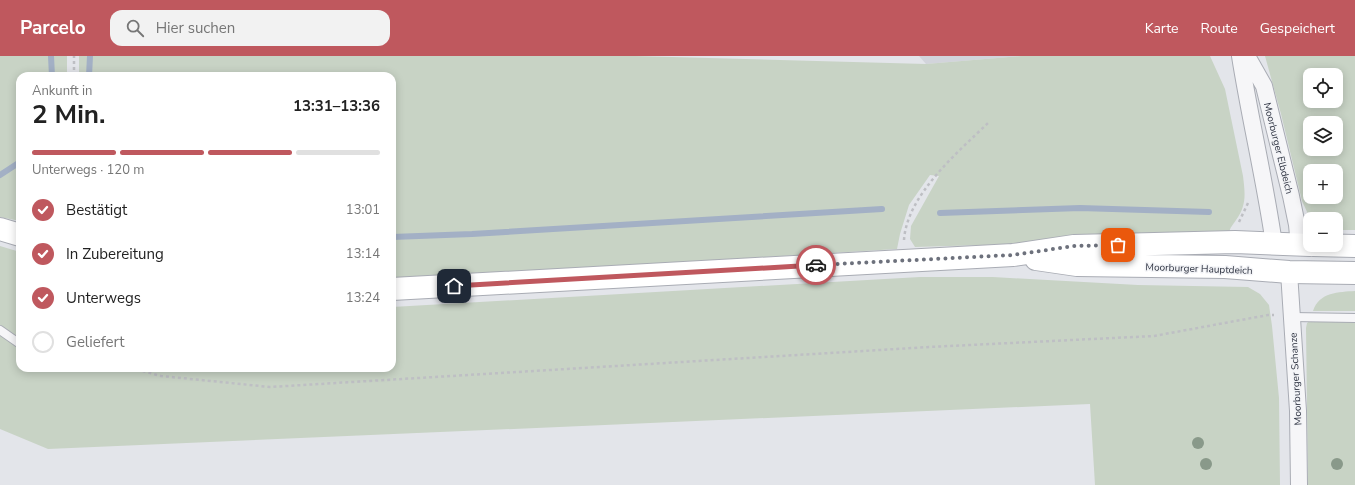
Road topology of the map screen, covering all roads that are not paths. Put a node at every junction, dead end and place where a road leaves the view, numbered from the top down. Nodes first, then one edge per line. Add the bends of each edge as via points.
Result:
1 (1240, 56) edge
2 (1247, 56) edge
3 (0, 229) edge
4 (16, 234) edge
5 (1303, 237) edge
6 (1274, 244) junction
7 (1303, 245) edge
8 (1343, 246) edge
9 (1355, 246) edge
10 (1303, 249) edge
11 (1013, 255) junction
12 (1289, 272) junction
13 (1355, 273) edge
14 (396, 289) edge
15 (1292, 317) junction
16 (1355, 318) edge
17 (0, 330) edge
18 (16, 341) edge
19 (1299, 485) edge

1 - 6 street, Moorburger Elbdeich
2 - 5 street, Moorburger Elbdeich via 1264,86 1297,225
3 - 4 main road
6 - 7 main road, Moorburger Hauptdeich
6 - 11 main road, Moorburger Hauptdeich via 1236,242 1074,246
6 - 12 main road via 1279,261
8 - 9 main road, Moorburger Hauptdeich
10 - 12 main road
11 - 12 main road, Moorburger Hauptdeich via 1077,265 1224,267
11 - 14 main road, Moorburger Hauptdeich
12 - 13 main road, Moorburger Hauptdeich
12 - 15 street, Moorburger Schanze
15 - 16 lane
15 - 19 street, Moorburger Schanze via 1298,411
17 - 18 lane

